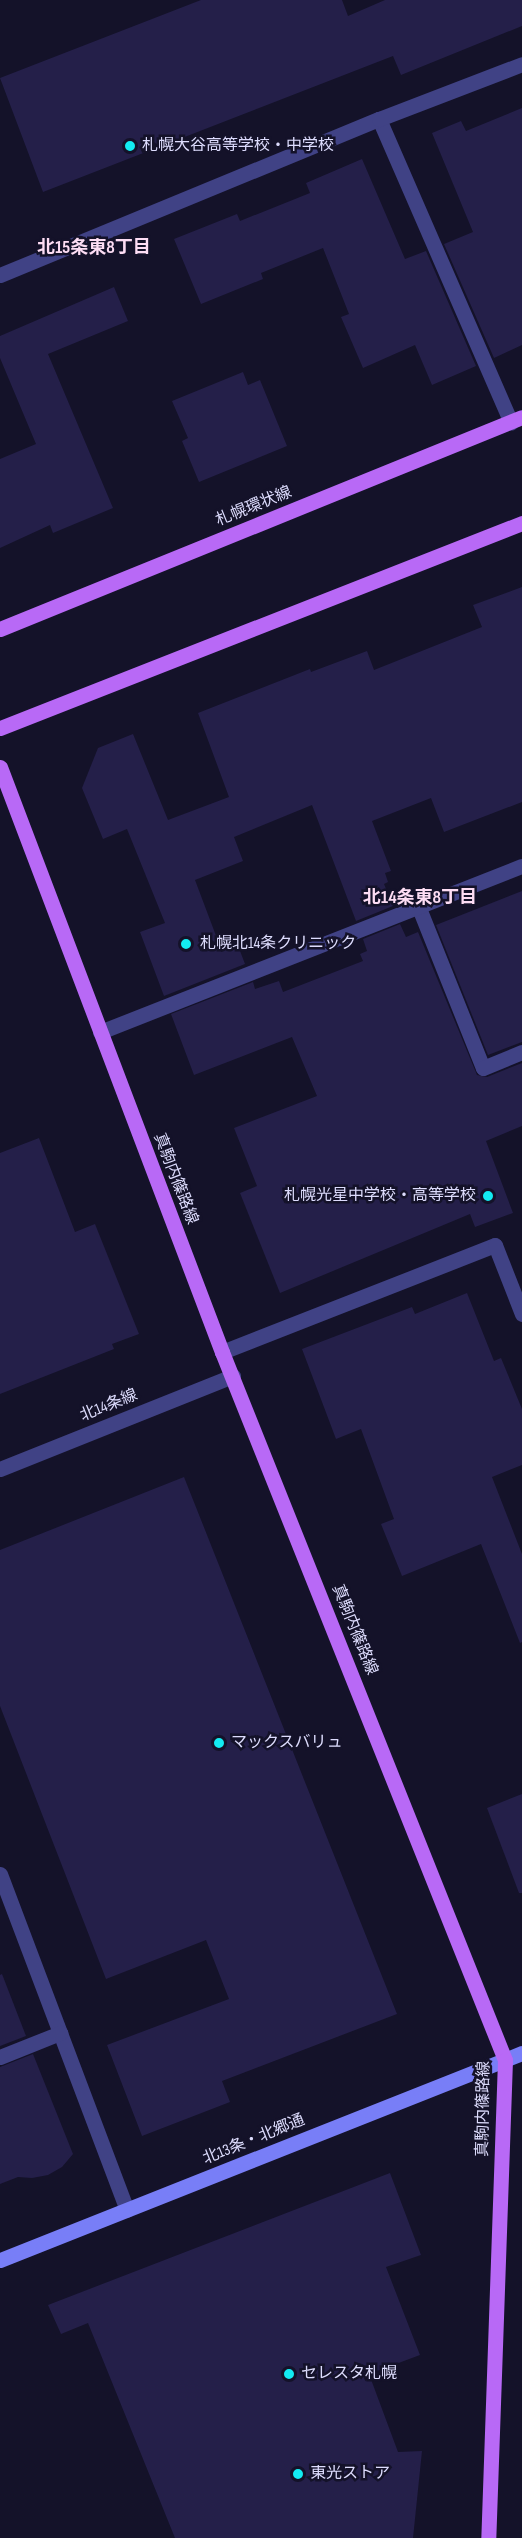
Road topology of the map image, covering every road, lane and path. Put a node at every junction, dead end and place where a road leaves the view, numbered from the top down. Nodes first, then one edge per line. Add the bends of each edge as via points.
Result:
1 (522, 64) edge
2 (379, 118) junction
3 (0, 275) edge
4 (516, 419) edge
5 (522, 523) edge
6 (0, 629) edge
7 (0, 728) edge
8 (0, 767) edge
9 (522, 866) edge
10 (419, 908) junction
11 (100, 1032) junction
12 (522, 1052) edge
13 (522, 1314) edge
14 (222, 1352) junction
15 (232, 1376) junction
16 (0, 1469) edge
17 (0, 1874) edge
18 (60, 2033) junction
19 (522, 2053) edge
20 (0, 2057) edge
21 (505, 2060) junction
22 (127, 2210) junction
23 (0, 2260) edge
24 (488, 2538) edge

1 - 2 street
2 - 3 street
2 - 4 street
4 - 6 main road, 札幌環状線
5 - 7 main road
8 - 11 main road, 真駒内篠路線
9 - 10 street
10 - 11 street
10 - 12 street via 483,1068
11 - 14 main road, 真駒内篠路線
13 - 14 street via 495,1245
14 - 15 main road, 真駒内篠路線
15 - 16 street, 北14条線
15 - 21 main road, 真駒内篠路線
17 - 18 street
18 - 20 street
18 - 22 street
19 - 21 street, 北13条・北郷通
21 - 22 street, 北13条・北郷通
21 - 24 main road, 真駒内篠路線
22 - 23 street, 北13条・北郷通

